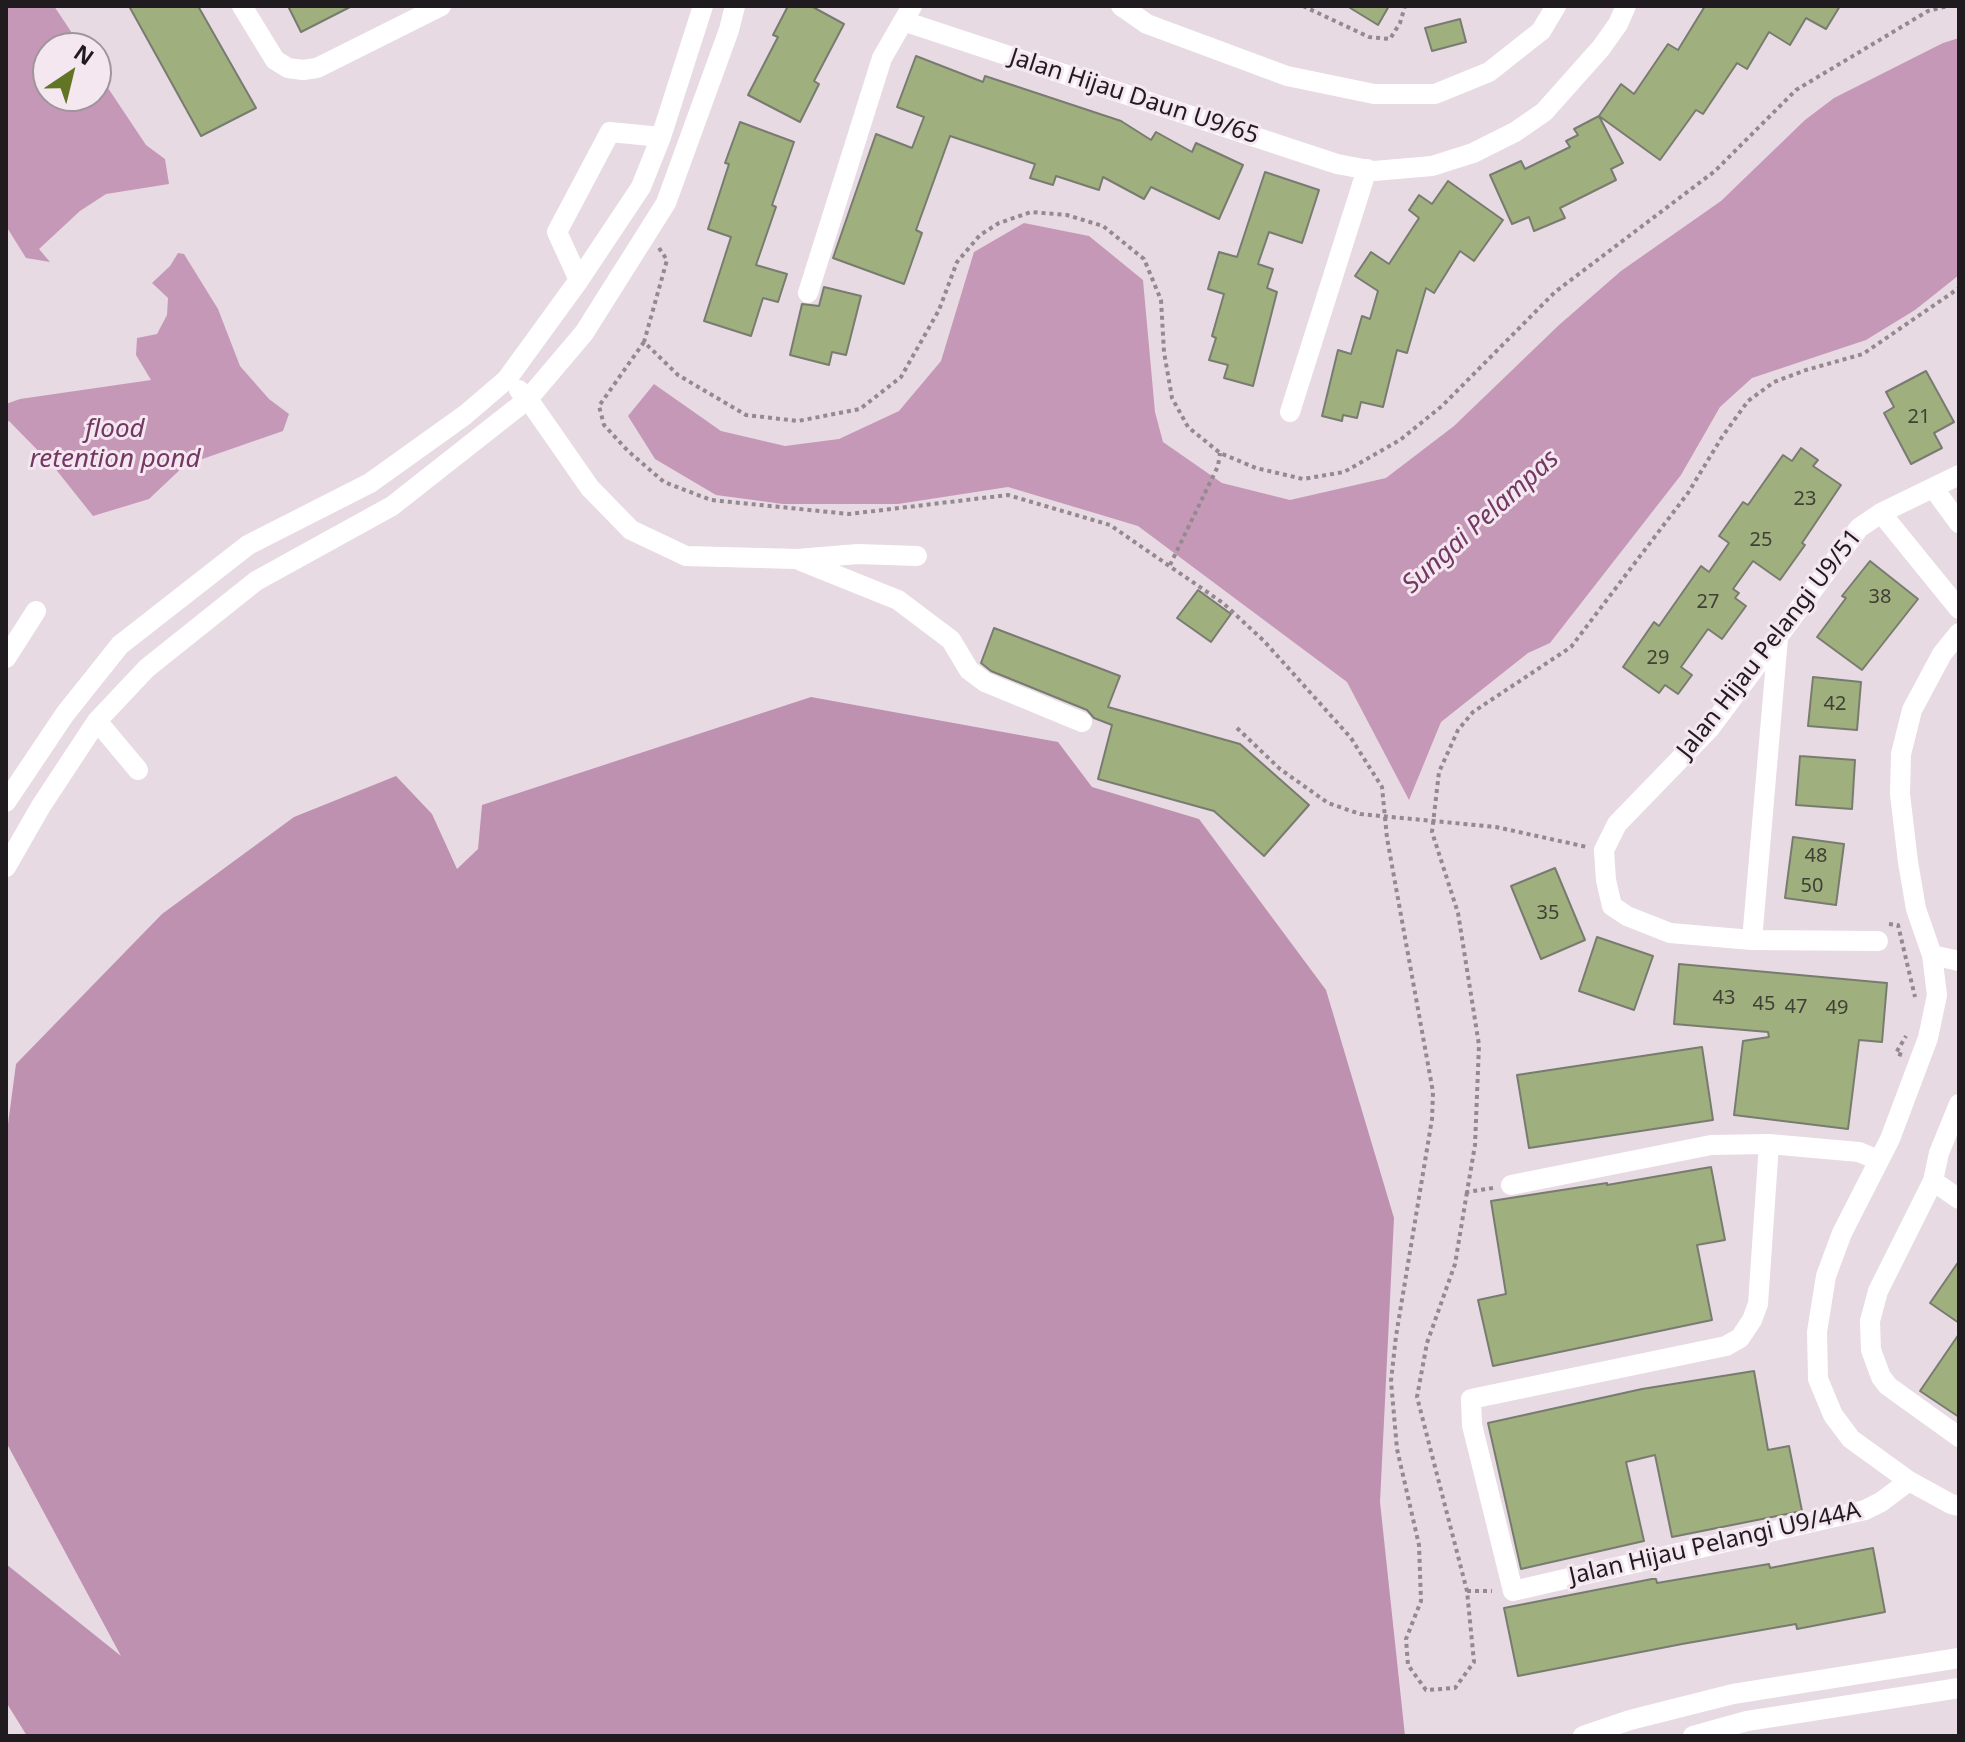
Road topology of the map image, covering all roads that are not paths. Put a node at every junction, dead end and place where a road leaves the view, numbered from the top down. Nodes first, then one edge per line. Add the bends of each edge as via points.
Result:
1 (242, 6) edge
2 (703, 6) edge
3 (735, 6) edge
4 (1121, 6) edge
5 (1556, 6) edge
6 (1626, 6) edge
7 (435, 7) edge
8 (907, 14) edge
9 (661, 137) junction
10 (1367, 169) junction
11 (579, 280) junction
12 (808, 293) dead end
13 (507, 379) junction
14 (528, 399) junction
15 (1290, 412) dead end
16 (1959, 475) edge
17 (1934, 489) junction
18 (1881, 513) junction
19 (1959, 523) edge
20 (917, 556) dead end
21 (797, 559) junction
22 (1959, 609) edge
23 (36, 611) dead end
24 (1959, 633) edge
25 (1778, 638) junction
26 (6, 658) edge
27 (97, 721) junction
28 (1082, 722) dead end
29 (138, 770) dead end
30 (6, 802) edge
31 (6, 867) edge
32 (1752, 940) junction
33 (1878, 941) road end
34 (1932, 955) junction
35 (1959, 961) edge
36 (1959, 1104) edge
37 (1769, 1144) junction
38 (1878, 1160) junction
39 (1933, 1181) junction
40 (1511, 1185) road end
41 (1959, 1199) edge
42 (1959, 1437) edge
43 (1909, 1481) junction
44 (1956, 1509) edge
45 (1959, 1658) edge
46 (1959, 1688) edge
47 (1583, 1736) edge
48 (1693, 1736) edge

1 - 7 street via 275,60 288,68 317,68
2 - 9 street
3 - 14 street via 666,203 584,333
4 - 5 street via 1147,24 1287,76 1374,94 1435,94 1489,72 1541,31
6 - 10 street, Jalan Hijau Daun U9/65 via 1601,48 1544,112 1515,132 1432,166
8 - 10 street, Jalan Hijau Daun U9/65 via 1337,164
8 - 12 street via 882,58
9 - 11 street via 641,187
9 - 11 street via 610,132 557,232
10 - 15 street
11 - 13 street
13 - 14 street
13 - 30 street via 370,483 248,545 120,645
14 - 21 street via 590,488 631,530 686,556
14 - 27 street via 392,506 256,581 147,668
16 - 17 street, Jalan Hijau Pelangi U9/51
17 - 18 street, Jalan Hijau Pelangi U9/51
17 - 19 street
18 - 22 street
18 - 25 street, Jalan Hijau Pelangi U9/51 via 1859,528
20 - 21 street
21 - 28 street via 898,600 951,640 969,670 985,682
23 - 26 street
24 - 34 street via 1912,710 1901,754 1908,862
25 - 32 street
25 - 32 street, Jalan Hijau Pelangi U9/51 via 1710,728 1617,824 1604,850 1612,906 1627,916 1670,933
27 - 29 street
27 - 31 street
32 - 33 street
34 - 35 street
34 - 38 street via 1937,995 1928,1038
36 - 39 street
37 - 38 street via 1859,1152
37 - 40 street via 1711,1145
37 - 43 street, Jalan Hijau Pelangi U9/44A via 1758,1304 1740,1338 1726,1346 1471,1399 1472,1425 1513,1591 1865,1510
38 - 43 street via 1826,1276 1817,1332 1818,1379 1833,1415 1851,1439
39 - 41 street
39 - 42 street via 1878,1291 1870,1321 1871,1350 1888,1386
43 - 44 street
45 - 47 street via 1733,1694
46 - 48 street via 1747,1721

